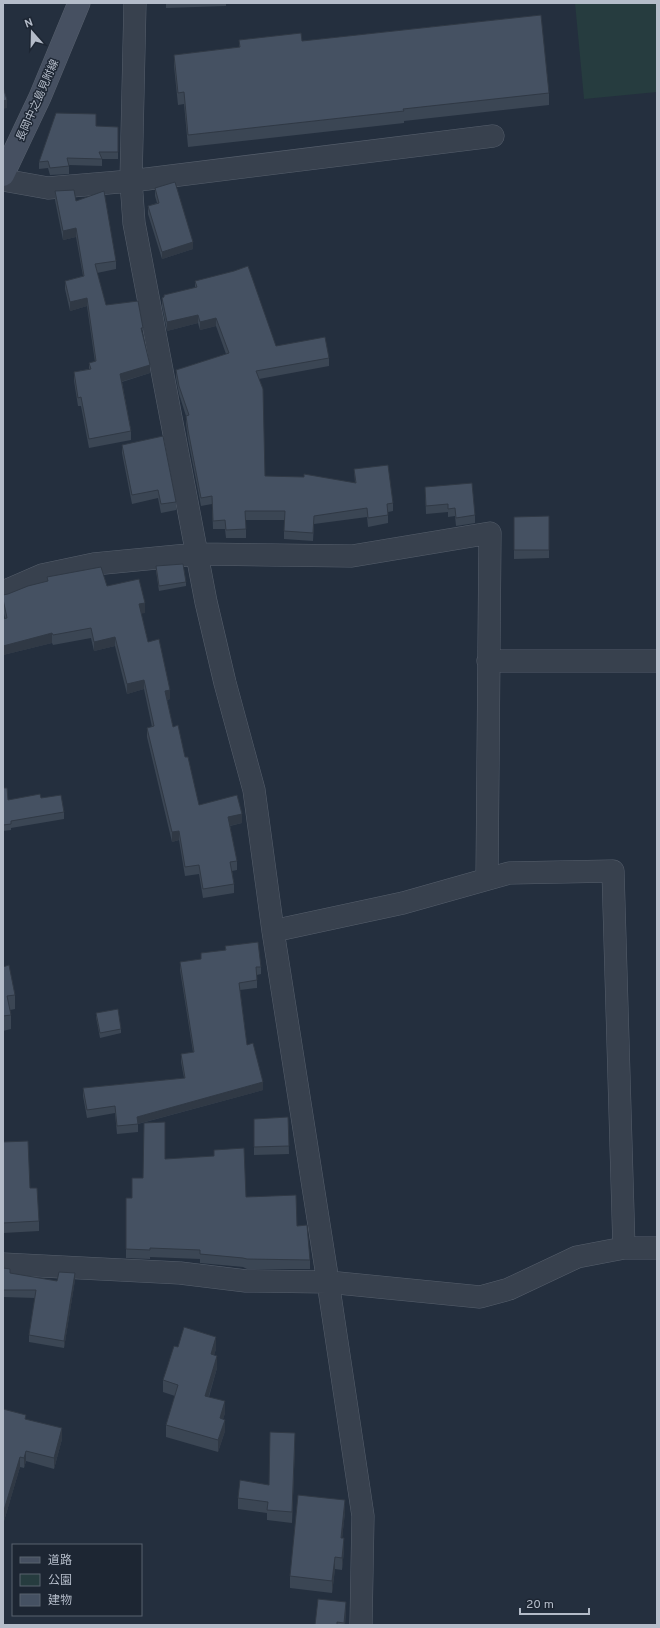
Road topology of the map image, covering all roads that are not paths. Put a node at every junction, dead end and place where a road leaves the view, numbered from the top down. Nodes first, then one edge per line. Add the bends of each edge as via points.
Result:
1 (79, 3) edge
2 (135, 3) edge
3 (493, 136) dead end
4 (3, 175) edge
5 (3, 180) edge
6 (131, 181) junction
7 (198, 554) junction
8 (3, 592) edge
9 (488, 661) junction
10 (657, 661) edge
11 (487, 879) junction
12 (273, 931) junction
13 (624, 1248) junction
14 (657, 1248) edge
15 (3, 1264) edge
16 (328, 1282) junction
17 (361, 1625) edge

1 - 4 main road, 長岡中之島見附線 via 40,97
2 - 6 street
3 - 6 street
5 - 6 street via 48,188
6 - 7 street via 134,223
7 - 8 street via 94,564 42,575
7 - 9 street via 352,556 490,533
7 - 12 street via 206,602 225,683 254,790
9 - 10 street
9 - 11 street
11 - 12 street via 403,903
11 - 13 street via 509,873 613,871
12 - 16 street
13 - 14 street
13 - 16 street via 577,1257 509,1288 480,1297
15 - 16 street via 180,1273 246,1281
16 - 17 street via 363,1516

